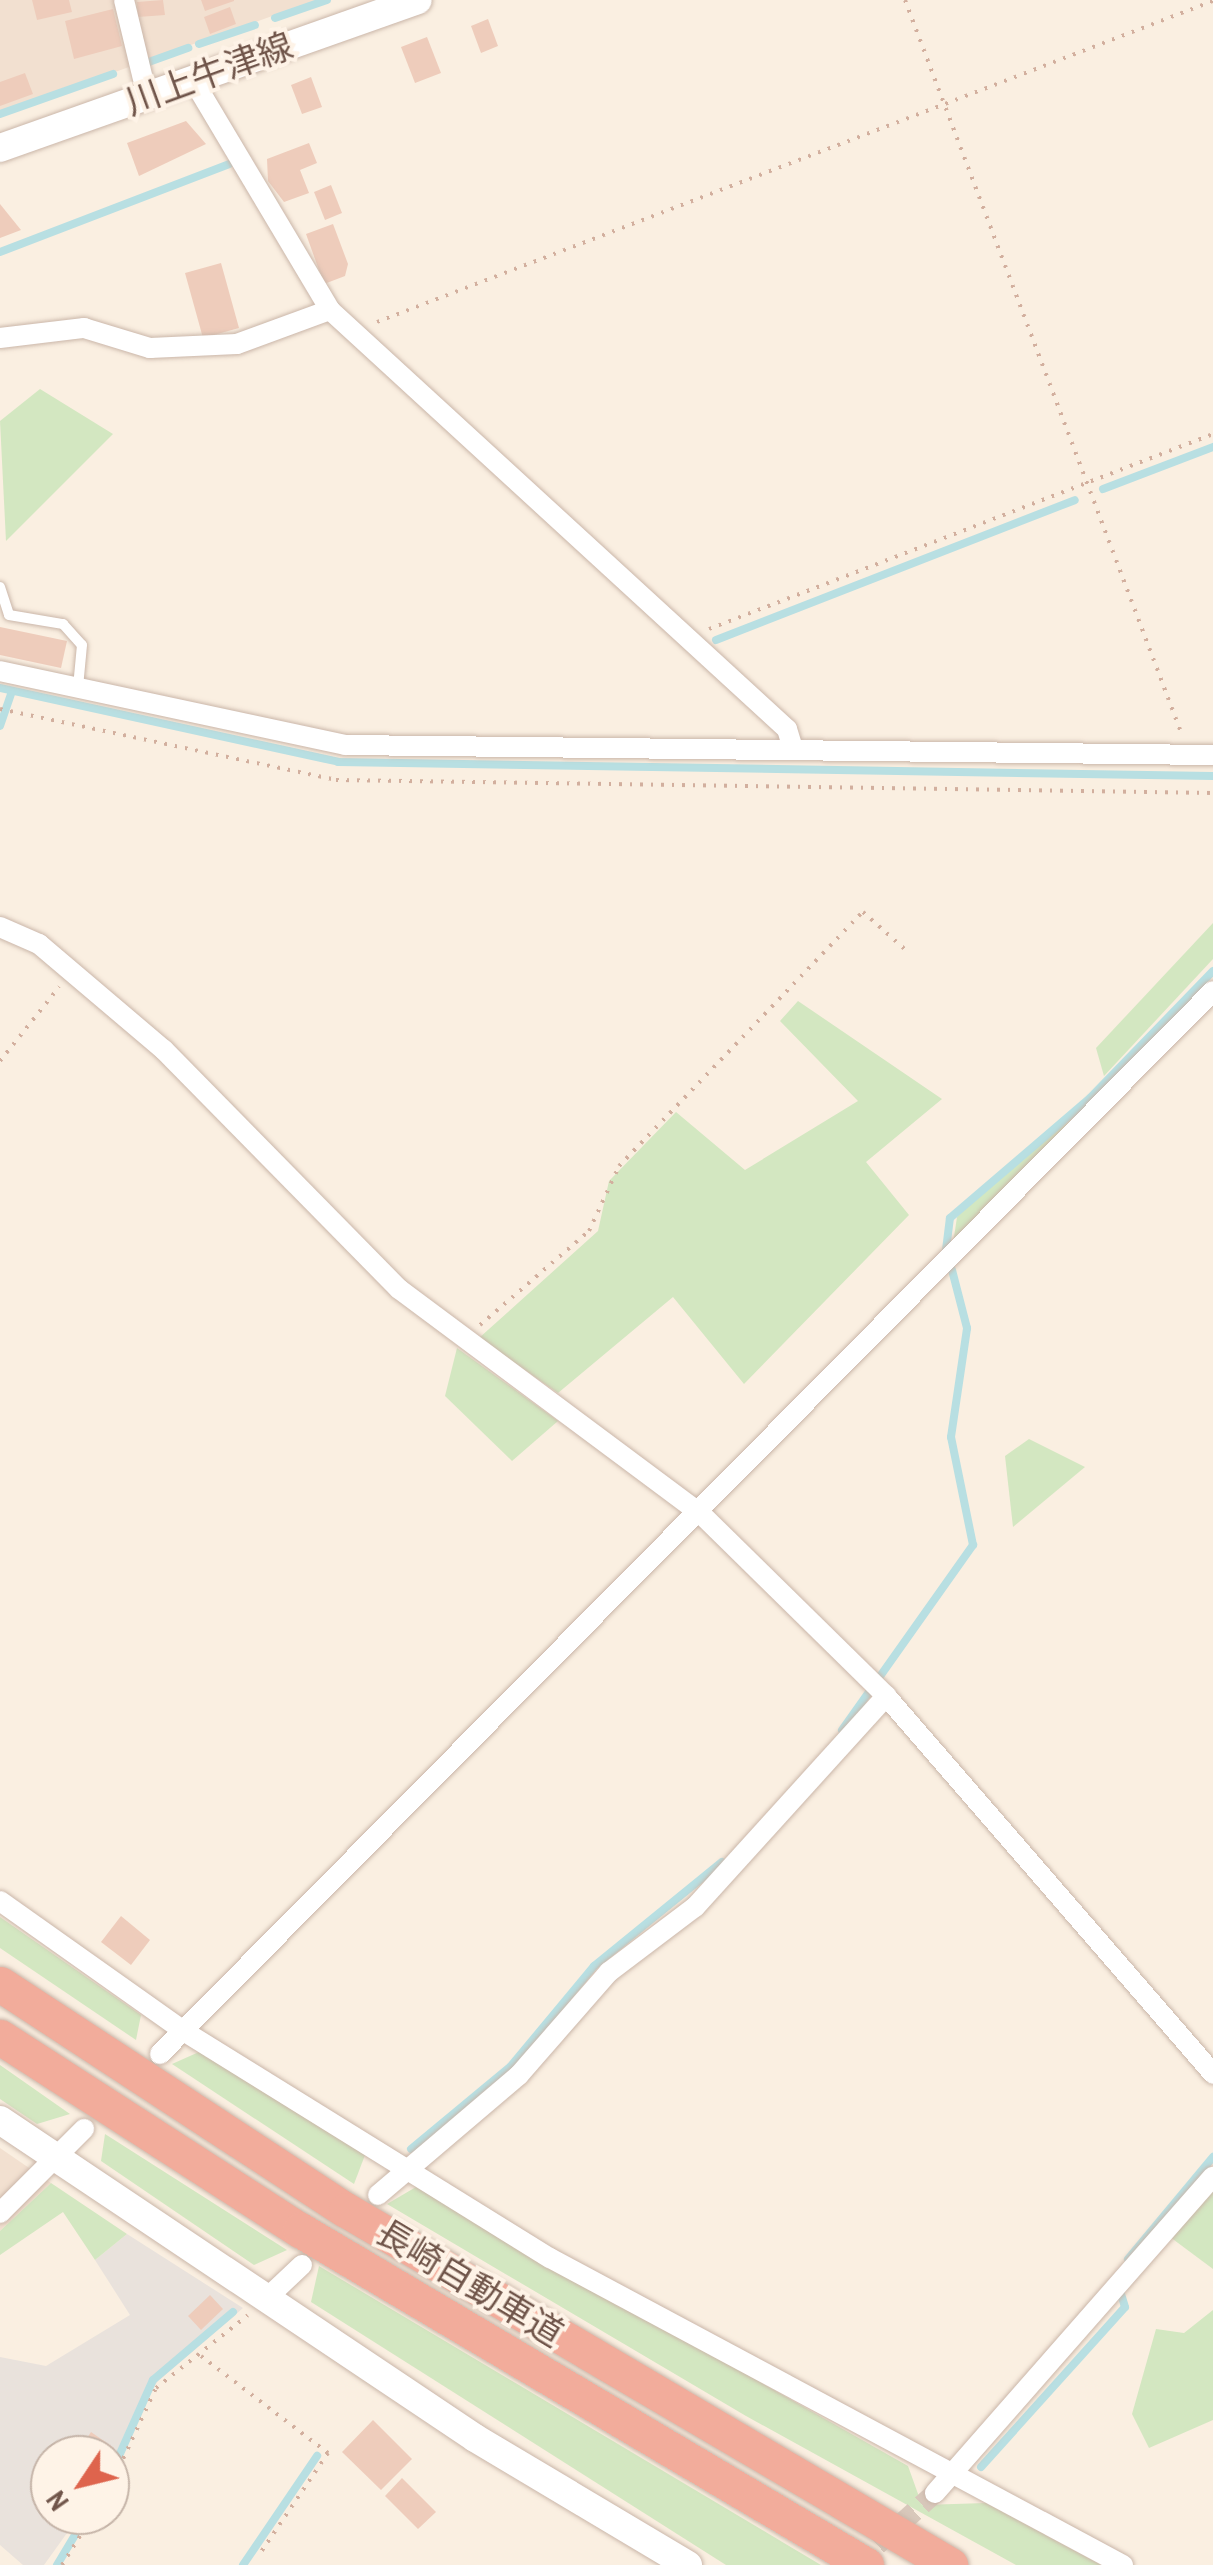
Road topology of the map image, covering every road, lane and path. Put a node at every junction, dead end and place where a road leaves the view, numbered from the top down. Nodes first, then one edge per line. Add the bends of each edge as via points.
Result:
1 (124, 0) edge
2 (418, 0) edge
3 (906, 0) edge
4 (1213, 1) edge
5 (193, 80) junction
6 (147, 96) junction
7 (944, 103) junction
8 (0, 148) edge
9 (330, 310) junction
10 (353, 331) junction
11 (0, 338) edge
12 (1213, 434) edge
13 (1085, 483) junction
14 (0, 587) edge
15 (688, 637) junction
16 (0, 672) edge
17 (78, 688) junction
18 (0, 709) edge
19 (794, 749) junction
20 (1190, 755) junction
21 (1213, 755) edge
22 (1213, 793) edge
23 (0, 927) edge
24 (907, 951) dead end
25 (72, 971) junction
26 (1213, 991) edge
27 (0, 1062) edge
28 (465, 1338) junction
29 (700, 1513) junction
30 (886, 1696) junction
31 (0, 1901) edge
32 (0, 1984) edge
33 (182, 2030) junction
34 (0, 2037) edge
35 (160, 2054) dead end
36 (1213, 2074) edge
37 (0, 2120) edge
38 (84, 2130) dead end
39 (57, 2159) junction
40 (406, 2168) junction
41 (1213, 2177) edge
42 (378, 2195) dead end
43 (0, 2214) edge
44 (302, 2265) dead end
45 (267, 2298) junction
46 (201, 2356) junction
47 (130, 2444) edge
48 (956, 2476) junction
49 (936, 2493) tunnel mouth
50 (81, 2535) edge
51 (259, 2555) dead end
52 (62, 2565) edge
53 (688, 2565) edge
54 (866, 2565) edge
55 (950, 2565) edge
56 (1123, 2565) edge

1 - 6 street
2 - 5 street, 川上牛津線
3 - 7 path
4 - 7 path
5 - 6 street, 川上牛津線
5 - 9 street
6 - 8 street, 川上牛津線
7 - 10 path
7 - 13 path
9 - 10 street
9 - 11 street via 237,344 150,348 84,328
10 - 15 street
12 - 13 path
13 - 15 path
13 - 20 path
14 - 17 lane via 9,614 63,624 82,645
15 - 19 street via 788,729
16 - 17 street
17 - 19 street via 345,744
18 - 22 path via 336,780
19 - 20 street
20 - 21 street
23 - 25 street
24 - 28 path via 863,912 619,1166 590,1232
25 - 27 path
25 - 28 street via 164,1050 358,1250
26 - 29 street
28 - 29 street
29 - 30 street
29 - 33 street
30 - 36 street
30 - 40 street via 696,1907 609,1972 520,2075
31 - 33 street
32 - 55 highway, 長崎自動車道 via 346,2210
33 - 35 street
33 - 40 street
34 - 54 highway, 長崎自動車道 via 300,2230
37 - 39 street
38 - 39 street
39 - 43 street
39 - 45 street
40 - 42 street
40 - 48 street via 550,2258
41 - 48 street
44 - 45 street
45 - 46 path
45 - 53 street
46 - 47 path via 156,2388
46 - 51 path via 328,2453
48 - 49 street
48 - 56 street
50 - 52 path

